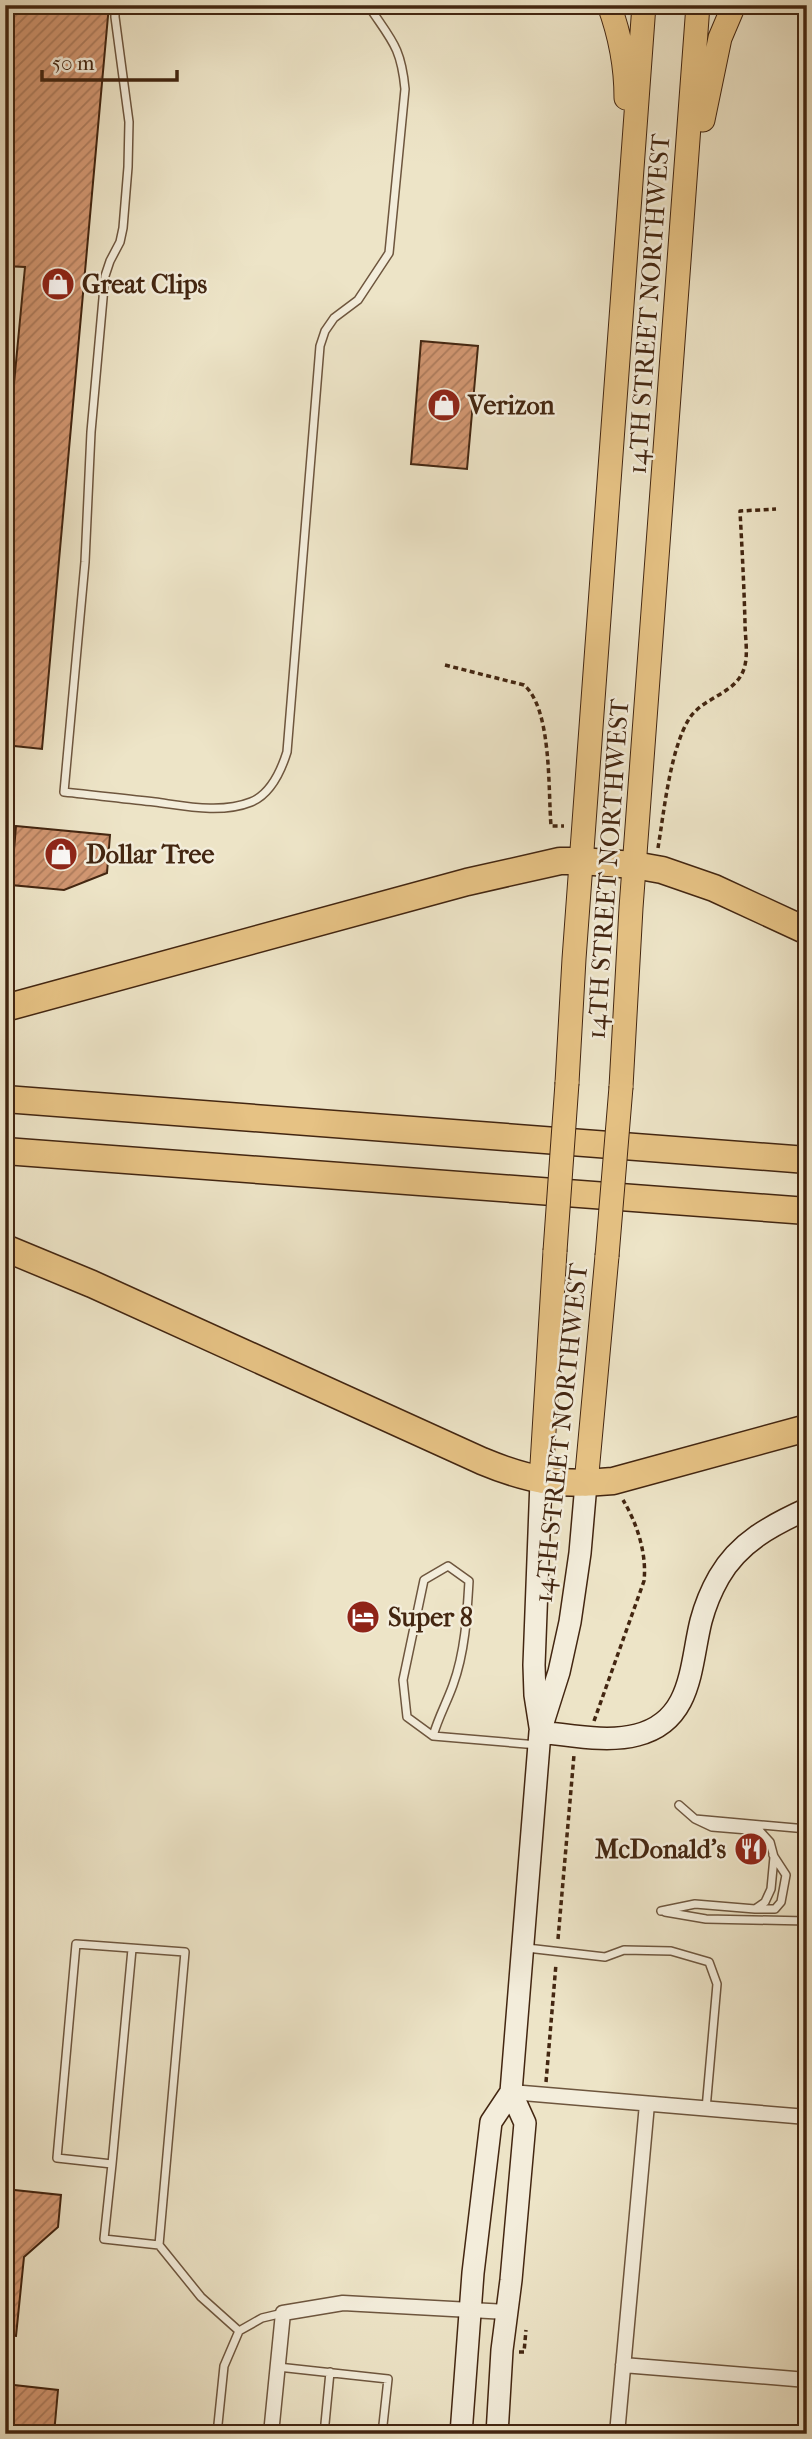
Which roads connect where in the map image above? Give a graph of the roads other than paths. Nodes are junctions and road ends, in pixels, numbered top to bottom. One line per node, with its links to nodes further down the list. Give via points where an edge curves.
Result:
1 (115, 5): 2 (lane, via 129,122 125,217 105,276 64,792 232,808 253,802 270,788 287,752 320,346 334,318 358,300 389,253 405,89 394,41)
2 (368, 5)
3 (609, 5): 7 (main road, via 626,83)
4 (644, 5): 7 (main road, 14TH STREET NORTHWEST)
5 (698, 5): 8 (main road, 14TH STREET NORTHWEST)
6 (734, 5): 8 (main road, via 720,38 707,94)
7 (628, 230): 9 (main road, 14TH STREET NORTHWEST)
8 (681, 236): 10 (main road, 14TH STREET NORTHWEST)
9 (581, 860): 10 (highway); 12 (highway, via 467,882); 19 (main road, 14TH STREET NORTHWEST, bridge)
10 (634, 864): 11 (highway, via 692,879); 20 (main road, 14TH STREET NORTHWEST, bridge, via 621,1087)
11 (807, 931)
12 (5, 1008)
13 (5, 1100): 15 (highway)
14 (5, 1151): 16 (highway)
15 (807, 1160)
16 (807, 1211)
17 (5, 1248): 19 (highway, via 482,1461)
18 (807, 1428): 20 (highway, via 613,1481)
19 (541, 1481): 20 (highway); 23 (main road, 14TH STREET NORTHWEST, via 534,1665)
20 (586, 1484): 23 (main road, 14TH STREET NORTHWEST, via 570,1622)
21 (807, 1508): 23 (main road, via 755,1536 720,1575 701,1623 692,1675 673,1714 639,1735)
22 (433, 1736): 22 (lane, via 407,1717 403,1680 424,1580 447,1566 469,1581 466,1629 454,1684); 23 (lane)
23 (540, 1739): 30 (main road, 14TH STREET NORTHWEST)
24 (679, 1805): 25 (lane)
25 (695, 1819): 26 (lane); 27 (lane, via 712,1827 760,1831)
26 (807, 1829)
27 (773, 1854): 28 (lane, via 771,1889); 28 (lane, via 786,1875 781,1902 775,1909)
28 (755, 1909): 29 (lane, via 695,1904 661,1911 706,1919)
29 (807, 1921)
30 (523, 1947): 32 (main road, 14TH STREET NORTHWEST); 34 (lane, via 605,1957 624,1950 671,1951 709,1962 717,1984)
31 (132, 1949): 36 (lane); 36 (lane, via 76,1944 57,2158); 37 (lane, via 184,1952)
32 (511, 2092): 33 (street); 38 (main road, 14TH STREET NORTHWEST, via 492,2122); 39 (main road, 14TH STREET NORTHWEST, via 525,2123)
33 (647, 2104): 34 (street); 42 (street)
34 (706, 2109): 35 (street)
35 (807, 2117)
36 (112, 2164): 37 (lane, via 104,2239)
37 (159, 2245): 41 (lane, via 201,2297)
38 (471, 2308): 39 (street); 40 (street, via 343,2303); 50 (main road, 14TH STREET NORTHWEST)
39 (507, 2312): 51 (main road, 14TH STREET NORTHWEST)
40 (284, 2313): 41 (lane, via 262,2318); 43 (street)
41 (239, 2331): 46 (lane, via 223,2365)
42 (623, 2365): 45 (street); 52 (street)
43 (278, 2367): 44 (lane); 47 (street)
44 (330, 2372): 48 (lane); 49 (lane, via 387,2379)
45 (807, 2380)
46 (217, 2434)
47 (271, 2434)
48 (324, 2434)
49 (382, 2434)
50 (461, 2434)
51 (497, 2434)
52 (617, 2434)

